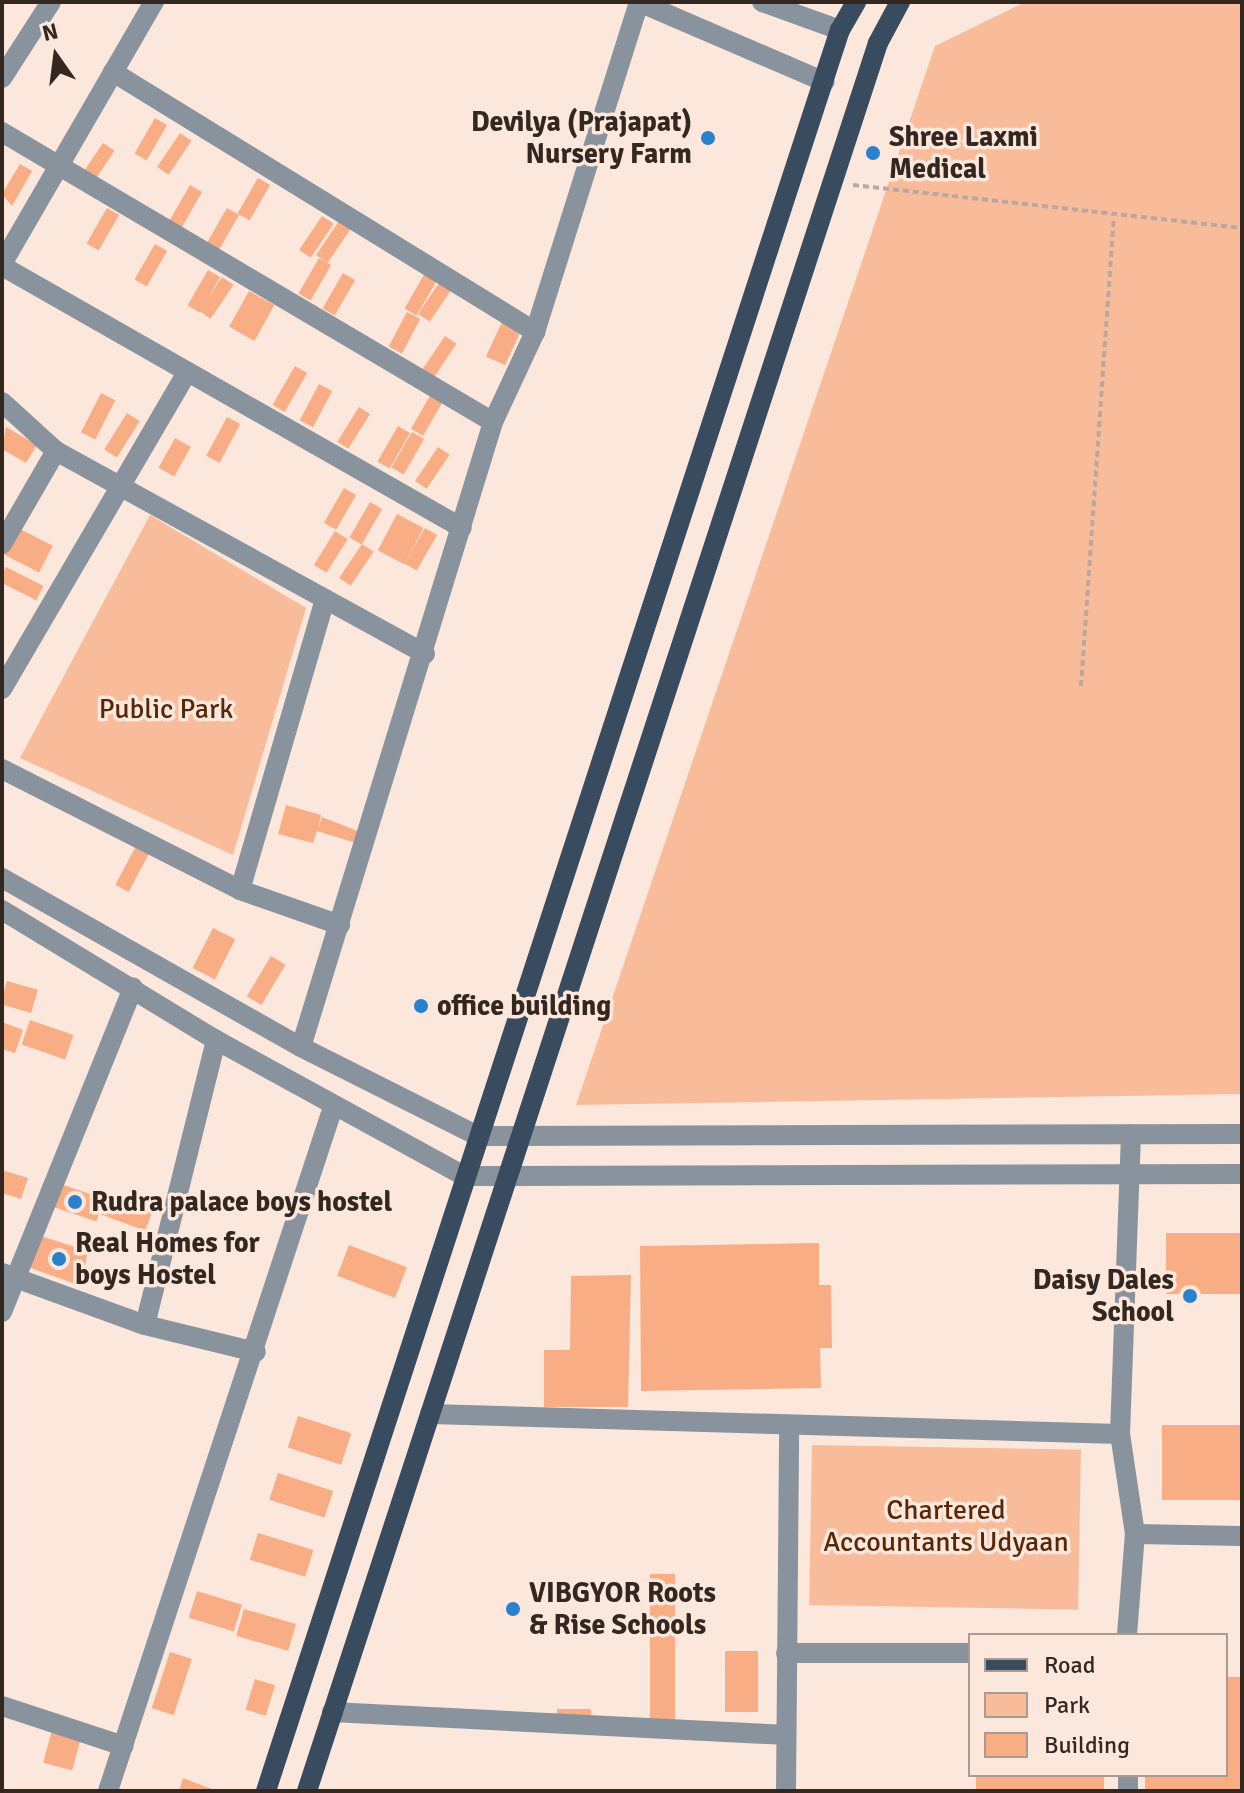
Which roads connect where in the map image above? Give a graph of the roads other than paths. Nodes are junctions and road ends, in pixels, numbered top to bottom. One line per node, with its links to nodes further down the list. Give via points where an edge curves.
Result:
1 (51, 2): 9 (street)
2 (154, 2): 8 (street)
3 (639, 2): 10 (street); 14 (street)
4 (762, 2): 7 (street)
5 (856, 2): 7 (main road)
6 (900, 2): 37 (main road, via 878,43)
7 (840, 30): 10 (main road)
8 (113, 72): 12 (street); 14 (street)
9 (2, 78)
10 (825, 82): 36 (main road)
11 (2, 132): 12 (street)
12 (54, 165): 13 (street); 17 (street)
13 (2, 265): 15 (street)
14 (535, 332): 17 (street)
15 (187, 372): 19 (street); 20 (street)
16 (2, 402): 18 (street)
17 (493, 422): 20 (street)
18 (56, 451): 19 (street); 21 (street)
19 (122, 487): 22 (street); 24 (street)
20 (462, 528): 23 (street)
21 (2, 544)
22 (325, 600): 23 (street); 27 (street)
23 (425, 654): 29 (street)
24 (2, 689)
25 (2, 769): 27 (street)
26 (2, 878): 32 (street)
27 (240, 890): 29 (street)
28 (2, 910): 30 (street)
29 (340, 925): 32 (street)
30 (133, 987): 31 (street); 42 (street)
31 (216, 1040): 33 (street); 44 (street)
32 (301, 1047): 36 (street)
33 (333, 1107): 40 (street); 45 (street)
34 (1131, 1134): 35 (street); 37 (street); 39 (street)
35 (1242, 1134)
36 (478, 1136): 37 (street); 40 (main road)
37 (520, 1136): 41 (main road)
38 (1242, 1174): 39 (street)
39 (1130, 1175): 41 (street); 48 (street)
40 (464, 1176): 41 (street); 59 (main road)
41 (510, 1176): 46 (main road)
42 (8, 1275): 43 (street); 44 (street)
43 (2, 1312)
44 (145, 1325): 45 (street)
45 (256, 1352): 57 (street)
46 (430, 1414): 47 (street); 55 (main road)
47 (789, 1429): 48 (street); 52 (street)
48 (1120, 1434): 49 (street)
49 (1135, 1534): 50 (street); 51 (street)
50 (1242, 1536)
51 (1127, 1633)
52 (786, 1653): 53 (street); 56 (street)
53 (968, 1653)
54 (2, 1706): 57 (street)
55 (332, 1712): 56 (street); 60 (main road)
56 (782, 1735): 61 (street)
57 (124, 1746): 58 (street)
58 (108, 1791)
59 (266, 1791)
60 (307, 1791)
61 (786, 1791)

